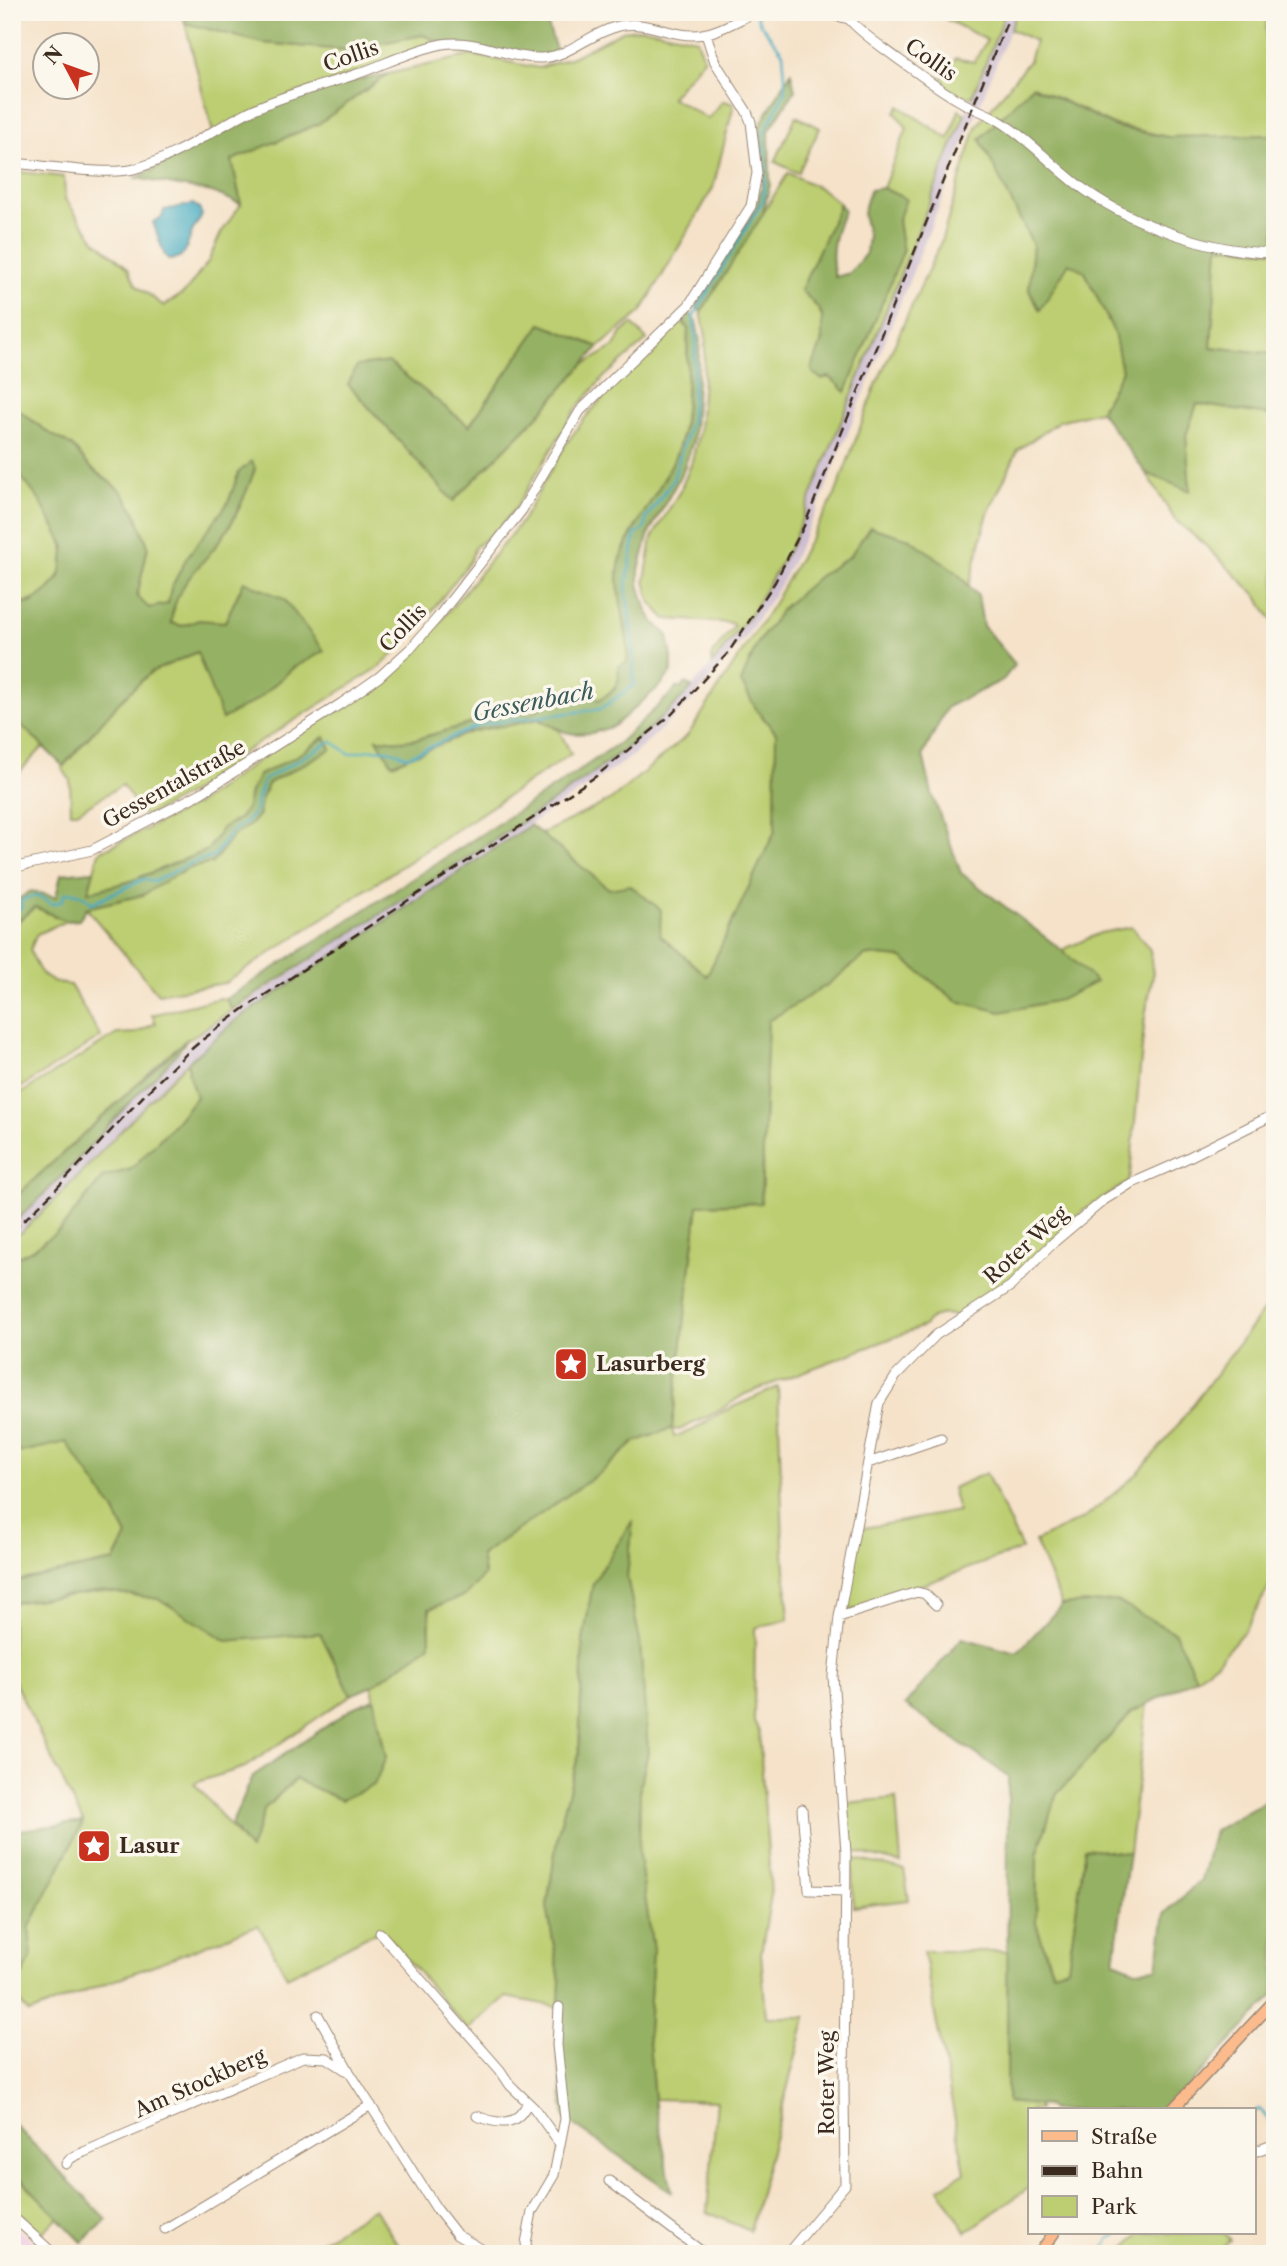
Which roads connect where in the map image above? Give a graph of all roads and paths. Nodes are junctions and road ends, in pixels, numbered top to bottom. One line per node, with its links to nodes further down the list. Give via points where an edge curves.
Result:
1 (820, 12): 4 (street, Collis)
2 (863, 12): 4 (street)
3 (753, 14): 5 (street, Collis)
4 (849, 19): 7 (street, Collis, via 942,90 999,120 1110,205 1197,242)
5 (706, 34): 6 (street, Collis, via 688,35 643,24 619,26 558,56 540,58 478,45 446,44 288,96 132,169); 8 (street, Collis, via 715,62 751,122 757,173 751,206 689,305 580,411 522,510 438,617 411,649)
6 (12, 163)
7 (1275, 253)
8 (342, 703): 9 (street, Gessentalstraße, via 201,793 92,850)
9 (12, 868)
10 (1275, 1114): 12 (street, Roter Weg, via 1104,1200 1011,1286 936,1335 895,1376 879,1403)
11 (941, 1438): 12 (street)
12 (867, 1463): 14 (street, Roter Weg)
13 (936, 1605): 14 (street, via 918,1592)
14 (839, 1616): 16 (street, Roter Weg, via 833,1675)
15 (802, 1809): 16 (street, via 809,1890)
16 (846, 1891): 38 (street, Roter Weg, via 845,2185)
17 (380, 1933): 22 (street)
18 (1275, 2000): 24 (main road)
19 (559, 2007): 26 (street, via 557,2045 565,2119)
20 (318, 2015): 21 (street)
21 (350, 2073): 23 (street); 29 (street, Am Stockberg, via 327,2058 303,2057 84,2152)
22 (528, 2102): 25 (street, via 510,2123); 26 (street)
23 (371, 2105): 32 (street); 35 (street, via 457,2235)
24 (1179, 2108)
25 (477, 2116)
26 (560, 2144): 36 (street, via 554,2175 532,2212)
27 (1275, 2144): 28 (street)
28 (1256, 2151)
29 (66, 2164)
30 (609, 2181): 37 (street)
31 (12, 2216): 34 (street)
32 (165, 2230)
33 (1053, 2234): 39 (main road)
34 (54, 2254)
35 (489, 2254)
36 (528, 2254)
37 (705, 2254)
38 (787, 2254)
39 (1040, 2254)

